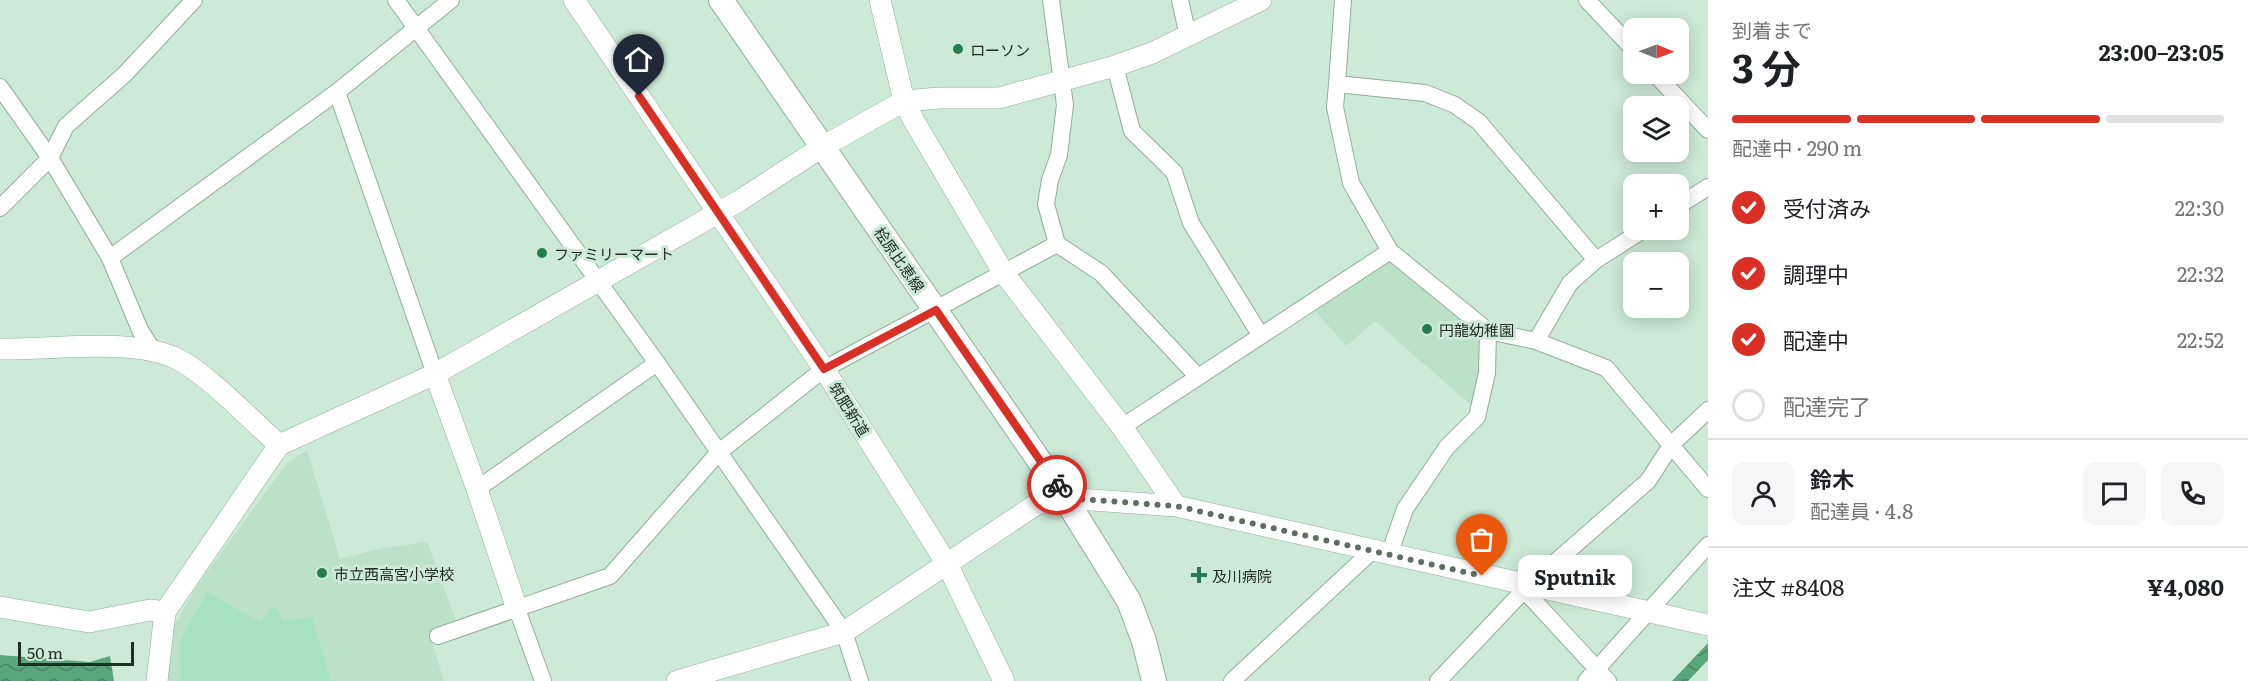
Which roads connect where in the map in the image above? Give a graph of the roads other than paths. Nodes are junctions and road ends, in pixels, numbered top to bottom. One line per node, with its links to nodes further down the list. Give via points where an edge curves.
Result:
1 (194, 0): 24 (street, via 125,74 66,126)
2 (396, 0): 12 (street)
3 (451, 0): 12 (street)
4 (574, 0): 28 (street, 筑肥新道)
5 (721, 0): 23 (main road, 桧原比恵線)
6 (880, 0): 21 (street)
7 (1051, 0): 16 (street)
8 (1180, 0): 13 (street)
9 (1261, 0): 13 (street)
10 (1343, 0): 17 (street)
11 (1587, 0): 14 (street)
12 (416, 29): 20 (street); 35 (street)
13 (1188, 36): 15 (street)
14 (1623, 38)
15 (1115, 66): 16 (street); 38 (street, via 1132,132 1174,172 1191,223)
16 (1063, 78): 21 (street, via 999,98); 30 (street, via 1065,105 1059,155 1046,204)
17 (1337, 84): 31 (street, via 1336,115 1351,183); 33 (street, via 1425,93 1455,105 1479,122)
18 (1664, 84): 22 (street)
19 (0, 87): 24 (street)
20 (337, 92): 32 (street); 44 (street)
21 (904, 101): 23 (street); 34 (street)
22 (1708, 130)
23 (822, 147): 28 (street); 36 (main road, 桧原比恵線)
24 (50, 158): 27 (street); 32 (street)
25 (1708, 187): 26 (street)
26 (1689, 199)
27 (0, 208)
28 (718, 212): 35 (street); 43 (street, 筑肥新道)
29 (1627, 240): 33 (street)
30 (1057, 244): 34 (street); 45 (street, via 1101,273)
31 (1390, 251): 37 (street); 38 (street)
32 (110, 258): 41 (street, via 140,330)
33 (1596, 260): 39 (street, via 1570,283)
34 (1003, 272): 36 (street); 47 (street)
35 (599, 281): 42 (street); 44 (street)
36 (936, 310): 43 (street); 53 (main road, 桧原比恵線)
37 (1488, 331): 39 (street); 56 (street, via 1487,373 1477,417 1447,447)
38 (1261, 336): 45 (street)
39 (1536, 341): 48 (street, via 1606,368)
40 (0, 349): 41 (street)
41 (153, 350): 49 (street, via 176,358 197,372)
42 (657, 363): 50 (street); 51 (street)
43 (824, 369): 50 (street); 57 (street, 筑肥新道)
44 (435, 374): 49 (street); 51 (street)
45 (1198, 377): 47 (street)
46 (1708, 410): 48 (street)
47 (1122, 427): 54 (street)
48 (1672, 444): 52 (street); 58 (street, via 1648,481)
49 (279, 445): 62 (street)
50 (719, 452): 60 (street, via 610,576); 64 (street)
51 (477, 489): 60 (street)
52 (1708, 489)
53 (1065, 498): 54 (street); 57 (street, via 1037,504); 72 (main road, 桧原比恵線, via 1129,601)
54 (1176, 506): 56 (street)
55 (1708, 545): 61 (street)
56 (1381, 553): 58 (street); 73 (street)
57 (947, 564): 64 (street); 71 (street, 筑肥新道)
58 (1526, 588): 61 (street); 66 (street); 74 (street)
59 (0, 607): 62 (street, via 89,622 150,610)
60 (517, 609): 65 (street); 68 (street)
61 (1646, 611): 63 (street); 66 (street)
62 (165, 612): 67 (street)
63 (1708, 625)
64 (844, 632): 69 (street); 70 (street)
65 (438, 636)
66 (1597, 677)
67 (157, 681)
68 (543, 681)
69 (677, 681)
70 (860, 681)
71 (1004, 681)
72 (1154, 681)
73 (1232, 681)
74 (1438, 681)

